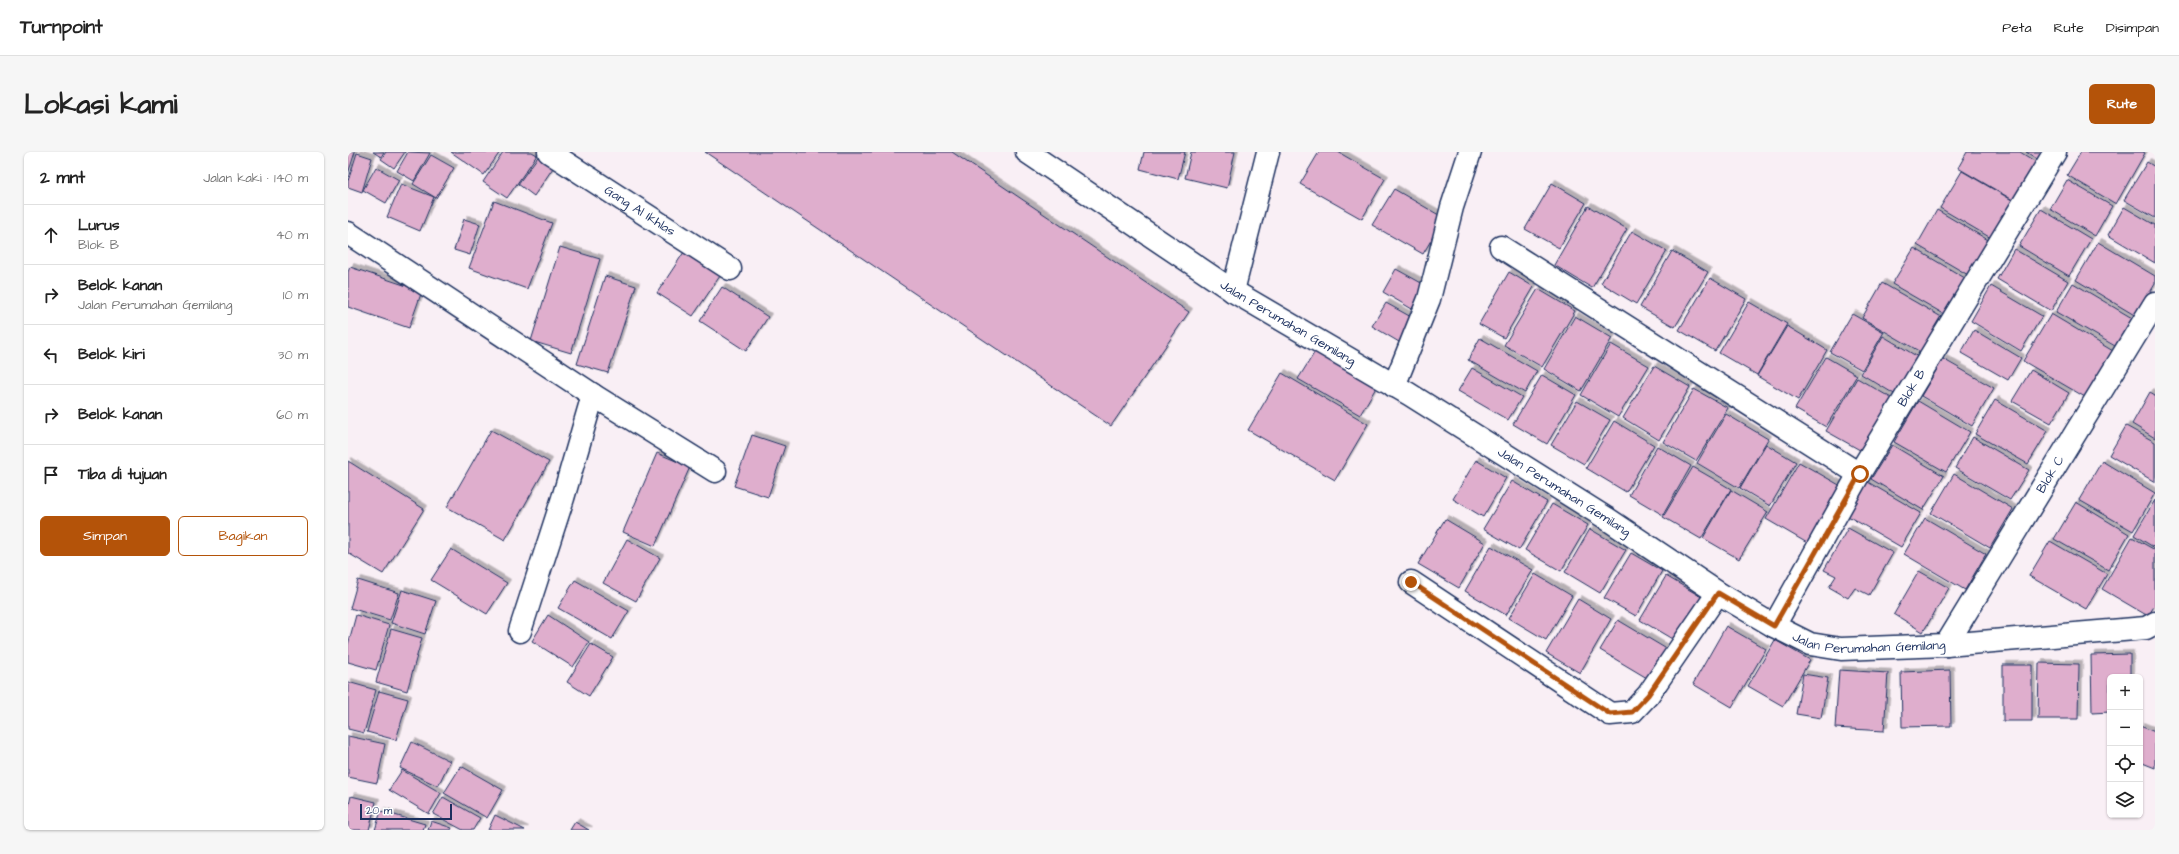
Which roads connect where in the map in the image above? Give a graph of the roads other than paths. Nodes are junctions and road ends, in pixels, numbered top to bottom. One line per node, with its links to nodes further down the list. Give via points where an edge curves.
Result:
1 (549, 152): 9 (street, Gang Al Ikhlas)
2 (1027, 152): 6 (street, Jalan Perumahan Gemilang)
3 (1268, 152): 10 (street)
4 (1470, 152): 12 (street)
5 (2055, 152): 15 (street, Blok B)
6 (1054, 160): 10 (street, Jalan Perumahan Gemilang)
7 (348, 233): 13 (street)
8 (1501, 247): 15 (street)
9 (730, 269)
10 (1233, 291): 12 (street, Jalan Perumahan Gemilang)
11 (2155, 304): 21 (street, Blok C)
12 (1401, 390): 17 (street, Jalan Perumahan Gemilang, via 1606,518)
13 (593, 395): 14 (street); 20 (street)
14 (715, 471)
15 (1860, 474): 19 (street, Blok B)
16 (1411, 582): 17 (street, via 1610,714 1632,712 1648,695)
17 (1718, 593): 19 (street, Jalan Perumahan Gemilang)
18 (2155, 623): 21 (street, Jalan Perumahan Gemilang, via 2146,628)
19 (1774, 626): 21 (street, Jalan Perumahan Gemilang, via 1810,644 1841,649)
20 (520, 630)
21 (1946, 645)

